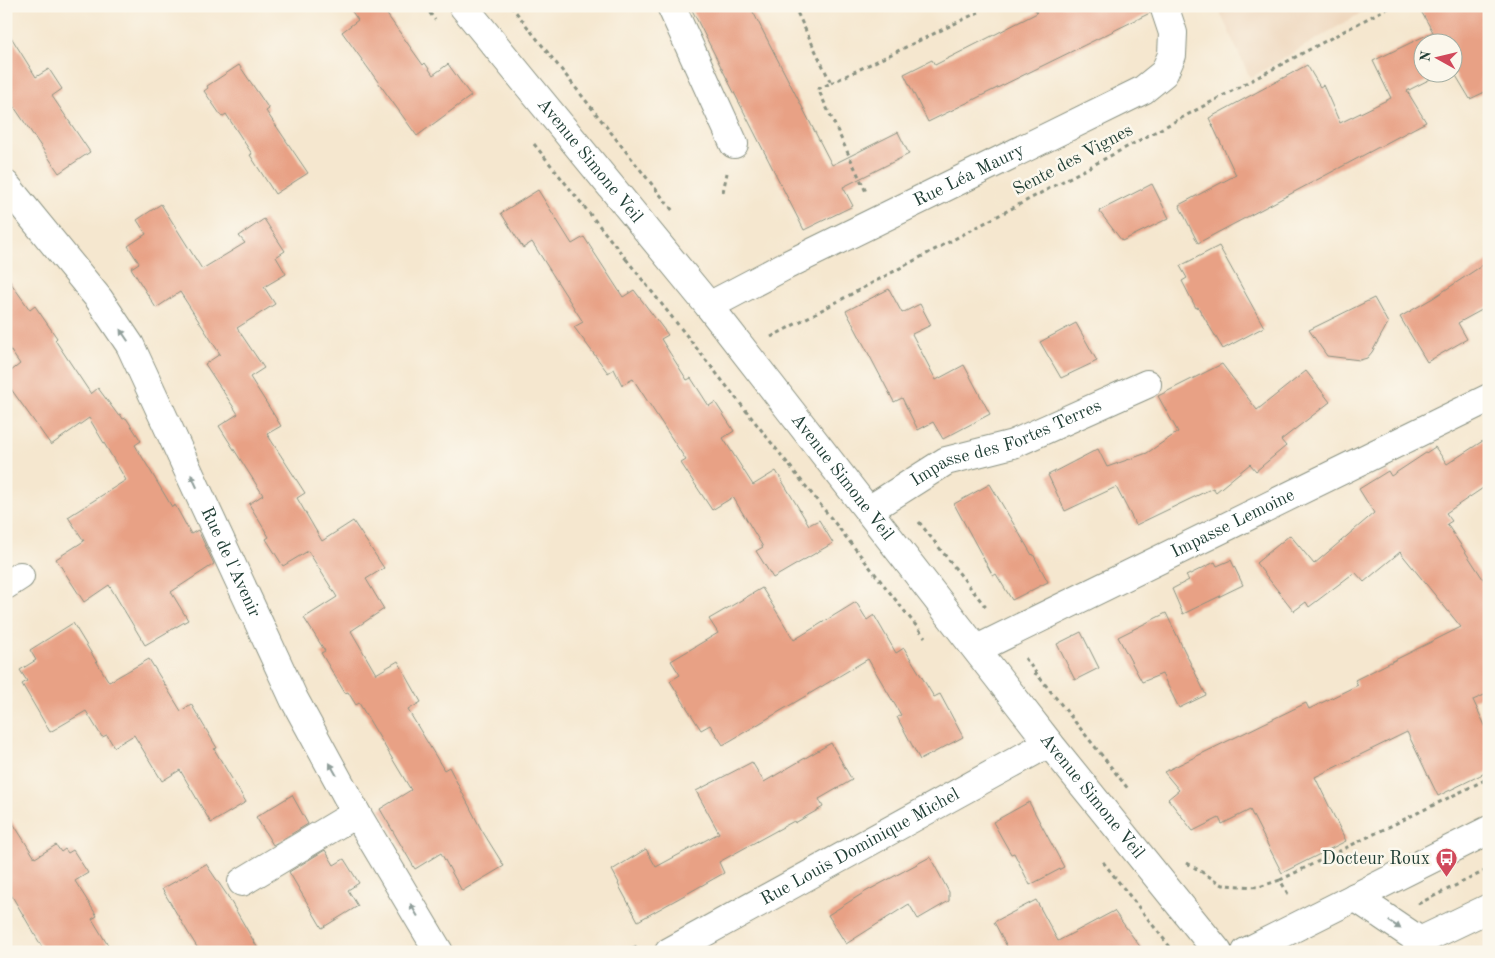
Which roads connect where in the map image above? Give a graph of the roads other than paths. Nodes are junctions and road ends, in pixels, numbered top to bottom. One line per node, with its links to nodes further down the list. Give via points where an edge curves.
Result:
1 (463, 6): 6 (street, Avenue Simone Veil)
2 (671, 6): 4 (street)
3 (1164, 6): 6 (street, Rue Léa Maury, via 1174,33 1172,55 1164,73 1143,90)
4 (734, 144)
5 (6, 185): 12 (street, Rue de l'Avenir, one-way to 5, via 294,699 130,345 99,298)
6 (709, 306): 9 (street, Avenue Simone Veil)
7 (1147, 384): 9 (street, Impasse des Fortes Terres, via 1013,444 946,461)
8 (1489, 398): 10 (street, Impasse Lemoine)
9 (869, 510): 10 (street, Avenue Simone Veil)
10 (977, 649): 11 (street, Avenue Simone Veil)
11 (1049, 743): 18 (street, Rue Louis Dominique Michel); 19 (street, Avenue Simone Veil)
12 (356, 811): 14 (street); 17 (street, Rue de l'Avenir, one-way to 12)
13 (1489, 830): 15 (street)
14 (242, 882)
15 (1355, 897): 16 (street, one-way to 16, via 1420,941); 20 (street)
16 (1489, 908)
17 (439, 952)
18 (669, 952)
19 (1218, 952)
20 (1246, 952)

